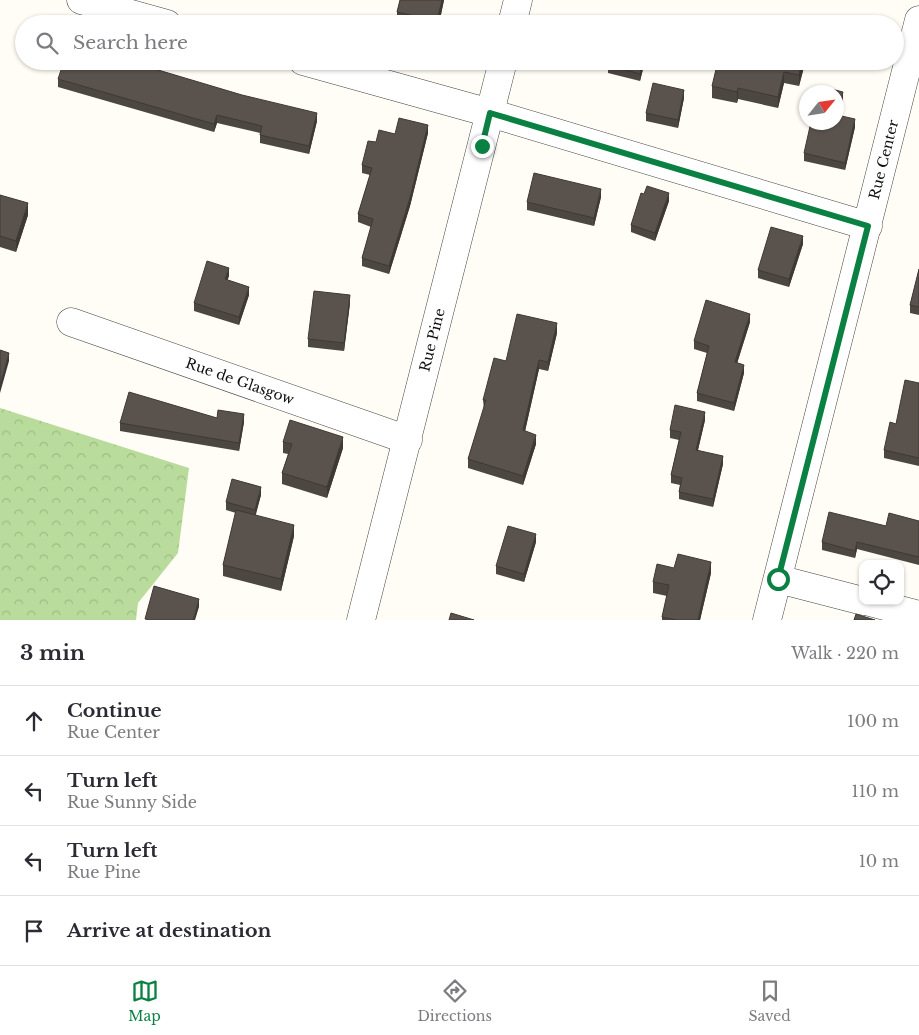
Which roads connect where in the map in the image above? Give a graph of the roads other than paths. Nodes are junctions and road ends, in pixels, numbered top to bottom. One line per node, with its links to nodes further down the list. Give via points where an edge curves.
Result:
1 (81, 0): 3 (street)
2 (518, 0): 4 (street)
3 (135, 15)
4 (514, 15)
5 (919, 20): 9 (street, Rue Center)
6 (335, 70): 8 (street)
7 (501, 70): 8 (street, Rue Pine)
8 (490, 113): 9 (street); 11 (street, Rue Pine)
9 (868, 226): 12 (street, Rue Center)
10 (71, 322): 11 (street, Rue de Glasgow)
11 (408, 440): 16 (street, Rue Pine)
12 (778, 579): 13 (street); 17 (street, Rue Center)
13 (859, 600)
14 (880, 605): 15 (street)
15 (919, 615)
16 (361, 620)
17 (767, 620)

